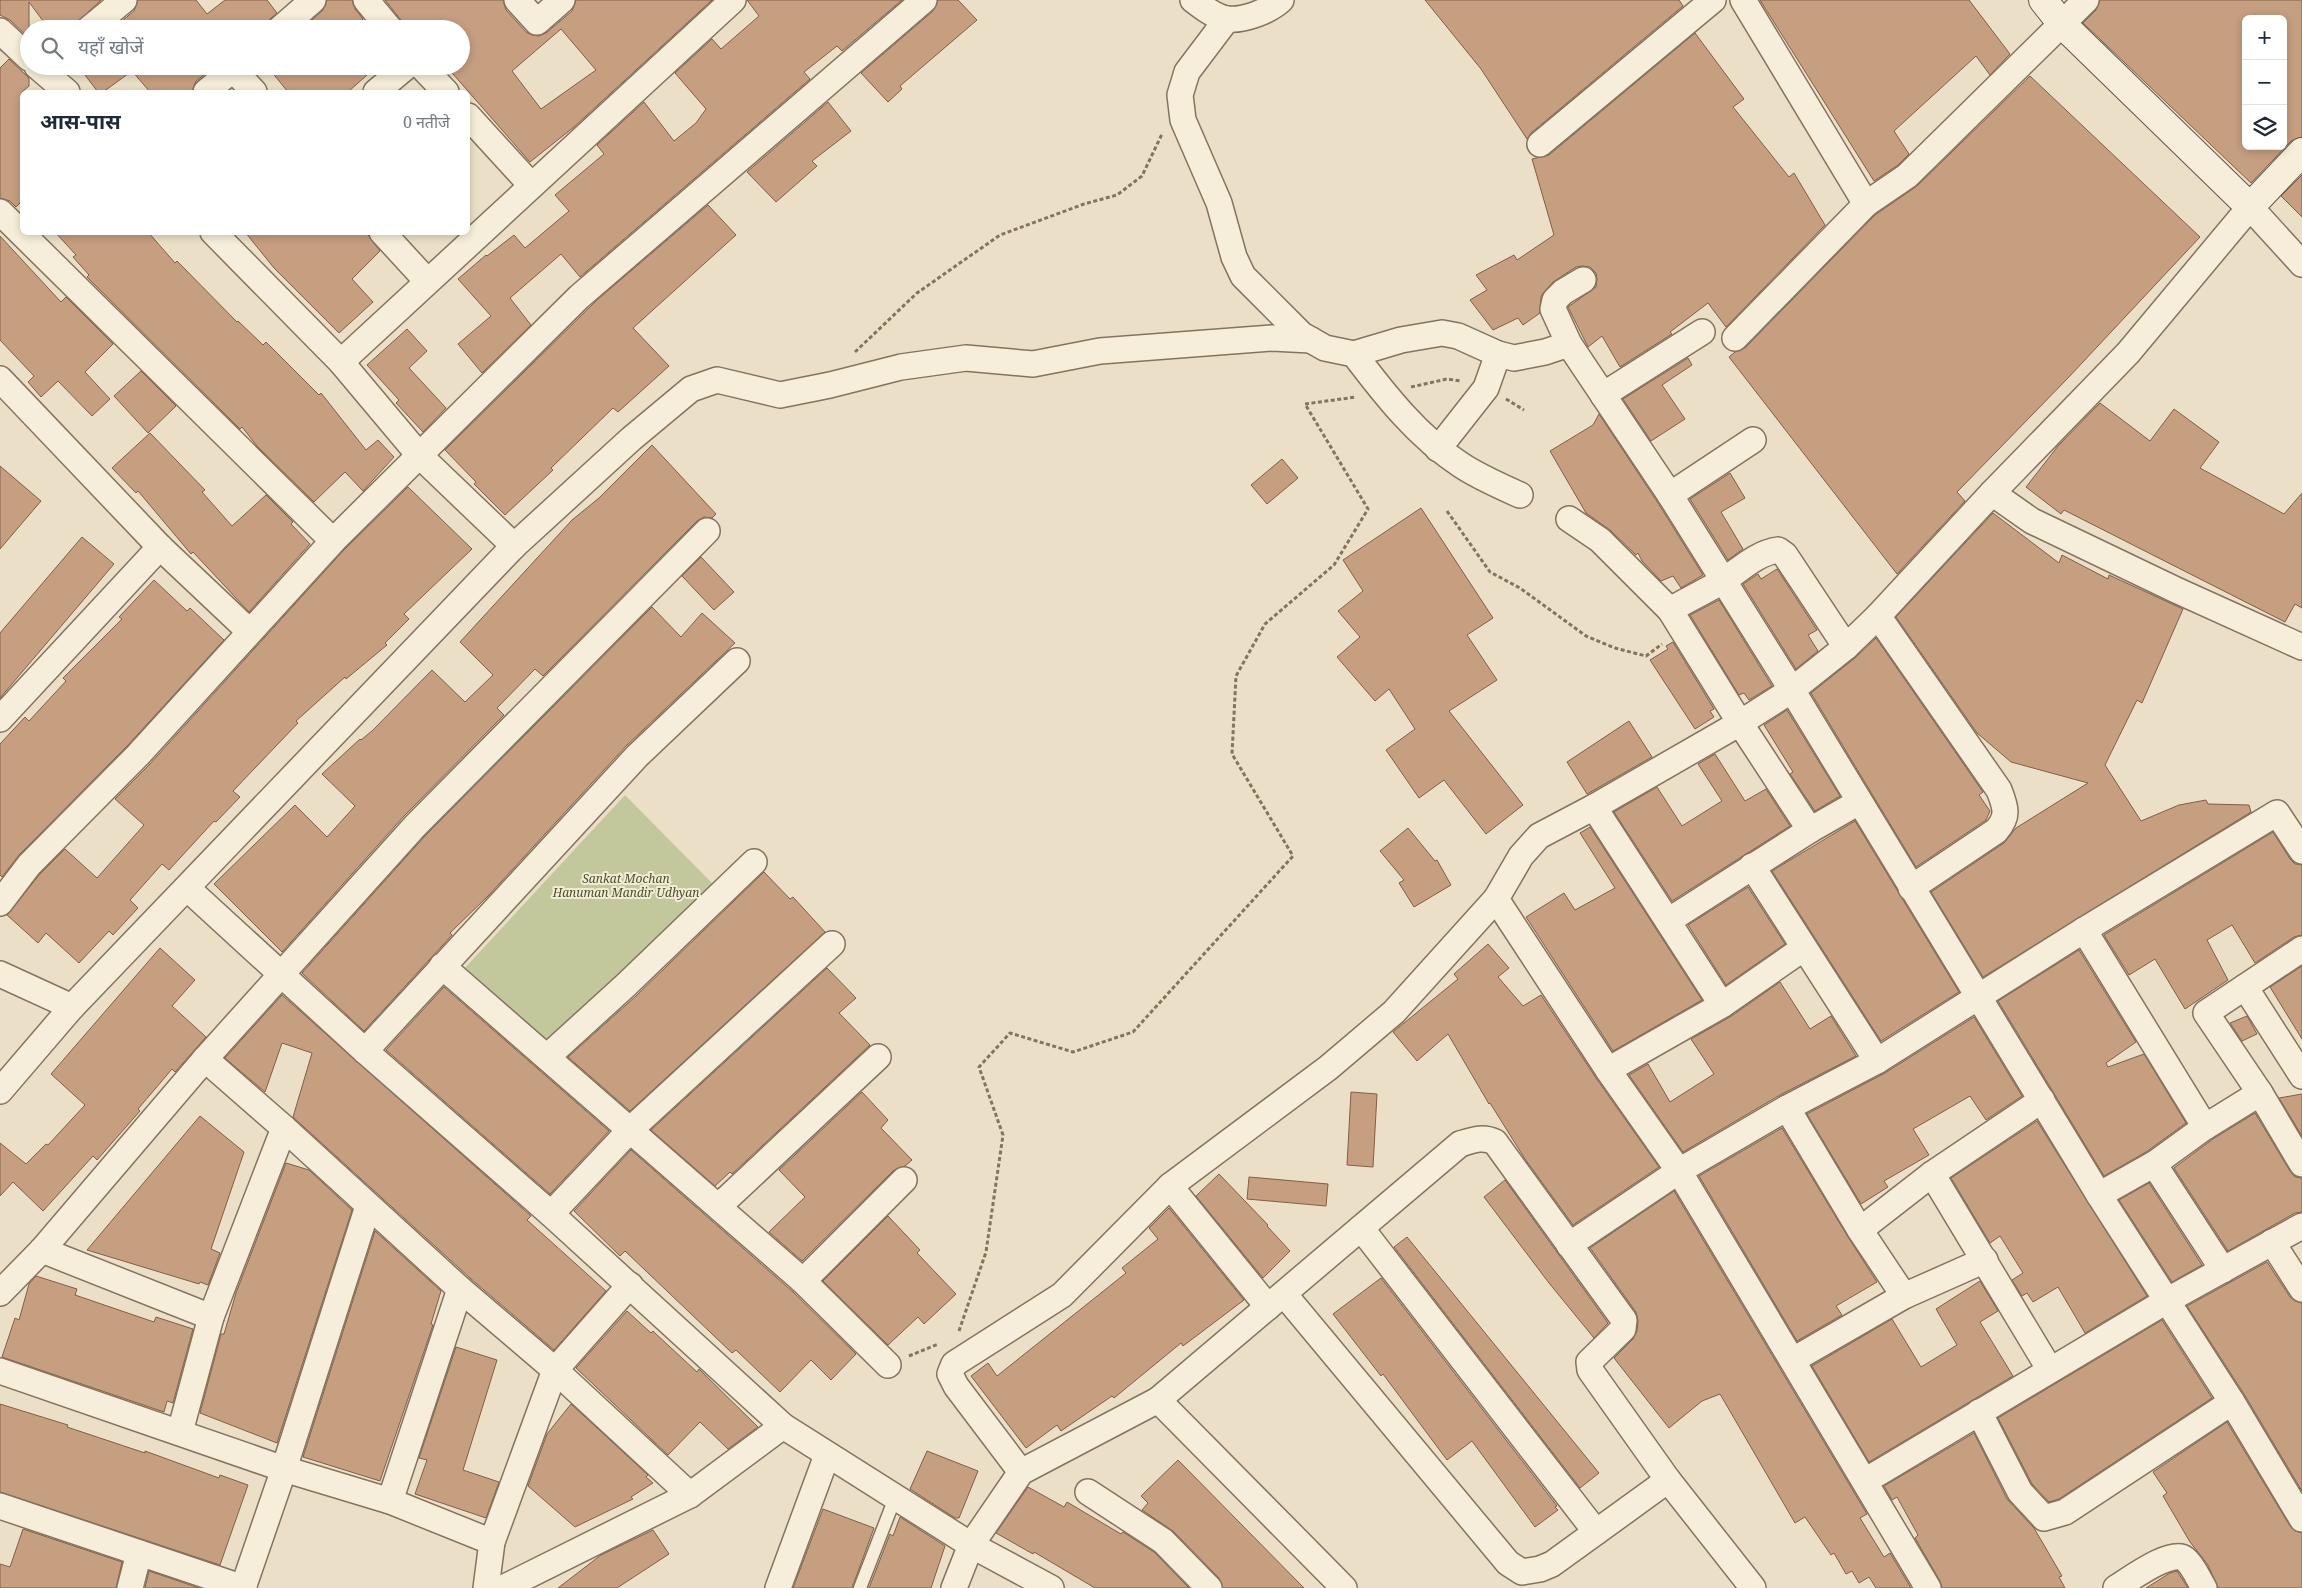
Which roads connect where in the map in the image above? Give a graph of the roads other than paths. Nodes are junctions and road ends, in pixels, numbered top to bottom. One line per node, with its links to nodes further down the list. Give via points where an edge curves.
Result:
1 (124, 0): 15 (street)
2 (313, 0): 16 (street)
3 (366, 0): 17 (street)
4 (517, 0): 5 (street, via 537,22)
5 (562, 0)
6 (733, 0): 34 (street)
7 (924, 0): 56 (street, via 579,297)
8 (1193, 0): 14 (street)
9 (1281, 0): 14 (street, via 1255,15)
10 (1713, 0): 32 (street)
11 (1744, 0): 35 (street)
12 (2043, 0): 18 (street)
13 (2086, 0): 18 (street)
14 (1227, 19): 47 (street, via 1187,72 1180,95 1182,120 1219,203 1234,257 1243,276 1302,335)
15 (100, 20)
16 (290, 20)
17 (383, 20)
18 (2062, 24): 35 (street, via 1907,176); 36 (street)
19 (0, 31): 20 (street)
20 (20, 49)
21 (48, 75): 26 (street)
22 (227, 75): 27 (street)
23 (241, 75): 28 (street)
24 (396, 75): 29 (street)
25 (430, 75): 30 (street)
26 (64, 90)
27 (208, 90)
28 (252, 90)
29 (378, 90)
30 (444, 90)
31 (470, 118): 34 (street)
32 (1540, 144)
33 (2302, 152): 36 (street)
34 (531, 186): 44 (street)
35 (1866, 204): 46 (street)
36 (2250, 207): 42 (street); 57 (street, via 2128,353)
37 (0, 212): 38 (street)
38 (20, 232)
39 (23, 235): 62 (street)
40 (217, 235): 51 (street)
41 (385, 235): 44 (street)
42 (2302, 264)
43 (1583, 280): 48 (street, via 1555,300 1553,309)
44 (427, 281): 51 (street)
45 (1702, 332): 53 (street)
46 (1735, 338)
47 (1311, 340): 49 (street, via 1326,348); 63 (street, via 1272,338 1100,351 1033,364 966,358 901,367 780,395 717,380 690,389)
48 (1569, 344): 50 (street, via 1545,352); 53 (street)
49 (1354, 354): 50 (street, via 1442,332); 55 (street, via 1383,393)
50 (1506, 356): 55 (street, via 1486,388)
51 (341, 362): 56 (street)
52 (0, 379): 64 (street)
53 (1603, 394): 59 (street)
54 (1753, 440): 59 (street)
55 (1438, 449): 58 (street, via 1462,466)
56 (419, 455): 62 (street); 63 (street)
57 (1992, 492): 67 (street); 70 (street, via 2032,521)
58 (1520, 495)
59 (1670, 495): 65 (street)
60 (1570, 519): 66 (street, via 1600,540)
61 (707, 531): 92 (street, via 415,826)
62 (333, 541): 68 (street)
63 (514, 546): 81 (street)
64 (160, 547): 68 (street); 73 (street)
65 (1722, 581): 66 (street); 69 (street, via 1759,556 1778,550 1785,555); 72 (street)
66 (1670, 610): 74 (street)
67 (1878, 616): 69 (street); 82 (street, via 1999,790 2005,805 2004,821 1996,831)
68 (249, 631): 84 (street, via 138,755 29,865)
69 (1846, 647): 72 (street)
70 (2302, 647)
71 (737, 661): 90 (street, via 637,756)
72 (1792, 690): 74 (street); 75 (street)
73 (0, 718)
74 (1740, 723): 76 (street); 77 (street)
75 (1859, 802): 77 (street); 82 (street)
76 (1594, 808): 83 (street, via 1539,836 1521,856); 85 (street)
77 (1810, 830): 80 (street)
78 (2302, 851): 86 (street, via 2277,813)
79 (754, 862): 98 (street)
80 (1752, 866): 85 (street); 88 (street)
81 (188, 888): 92 (street); 96 (street)
82 (1911, 888): 94 (street)
83 (1496, 899): 102 (street); 116 (street, via 1394,1012 1328,1068)
84 (0, 903)
85 (1668, 921): 95 (street)
86 (2084, 930): 94 (street); 108 (street)
87 (832, 944): 110 (street)
88 (1804, 948): 95 (street); 101 (street)
89 (2302, 949): 93 (street)
90 (442, 966): 97 (street); 98 (street)
91 (0, 974): 96 (street)
92 (282, 975): 97 (street); 100 (street)
93 (2245, 987): 103 (street); 105 (street, via 2206,1013)
94 (1979, 996): 101 (street); 106 (street)
95 (1722, 1005): 102 (street)
96 (72, 1007): 104 (street)
97 (365, 1051): 120 (street)
98 (547, 1057): 110 (street)
99 (878, 1057): 119 (street)
100 (205, 1059): 109 (street); 126 (street)
101 (1876, 1061): 107 (street)
102 (1608, 1070): 113 (street)
103 (2302, 1076)
104 (0, 1090)
105 (2260, 1093): 108 (street); 112 (street)
106 (2042, 1100): 114 (street); 117 (street)
107 (1787, 1108): 113 (street); 123 (street)
108 (2205, 1127): 111 (street)
109 (284, 1128): 118 (street); 137 (street)
110 (631, 1129): 119 (street); 120 (street)
111 (2154, 1164): 117 (street); 128 (street)
112 (2302, 1164)
113 (1679, 1171): 125 (street); 138 (street)
114 (1932, 1174): 123 (street); 127 (street)
115 (904, 1180): 129 (street)
116 (1170, 1186): 136 (street); 150 (street, via 1062,1295 954,1364 950,1374 956,1386)
117 (2099, 1195): 135 (street)
118 (368, 1206): 131 (street); 149 (street)
119 (719, 1206): 129 (street)
120 (551, 1214): 130 (street)
121 (2302, 1226): 124 (street)
122 (1361, 1228): 125 (street, via 1460,1144 1487,1138 1495,1142); 136 (street); 160 (street)
123 (1860, 1230): 134 (street)
124 (2272, 1242): 128 (street); 132 (street)
125 (1569, 1245): 151 (street, via 1624,1320 1623,1329 1593,1356 1589,1362 1590,1370)
126 (42, 1250): 133 (street); 137 (street)
127 (1985, 1260): 134 (street); 141 (street)
128 (2223, 1270): 135 (street)
129 (803, 1280): 139 (street)
130 (630, 1284): 140 (street); 146 (street)
131 (460, 1289): 140 (street); 157 (street)
132 (2302, 1289)
133 (0, 1293)
134 (1904, 1296): 138 (street)
135 (2168, 1300): 141 (street); 144 (street)
136 (1276, 1301): 143 (street); 160 (street, via 1508,1563 1522,1572 1540,1569)
137 (211, 1317): 147 (street)
138 (1793, 1360): 152 (street)
139 (888, 1365)
140 (555, 1370): 155 (street); 161 (street)
141 (2050, 1370): 145 (street)
142 (0, 1371): 147 (street)
143 (1158, 1400): 150 (street); 173 (street)
144 (2232, 1402): 145 (street, via 2065,1512 2044,1518 2020,1492); 153 (street)
145 (1979, 1412): 152 (street)
146 (783, 1426): 148 (street); 155 (street)
147 (180, 1432): 149 (street)
148 (827, 1455): 156 (street); 168 (street)
149 (284, 1469): 157 (street); 165 (street)
150 (1021, 1472): 162 (street)
151 (1668, 1480): 160 (street); 174 (street)
152 (1865, 1481): 175 (street)
153 (2292, 1485): 159 (street)
154 (1088, 1492): 172 (street, via 1163,1541)
155 (690, 1495): 167 (street)
156 (895, 1498): 162 (street); 169 (lane)
157 (390, 1501): 161 (street)
158 (0, 1506): 163 (street)
159 (2302, 1520)
160 (1596, 1532)
161 (492, 1542): 166 (street)
162 (972, 1545): 170 (street); 171 (street)
163 (139, 1553): 164 (street); 165 (street)
164 (130, 1588)
165 (244, 1588)
166 (486, 1588)
167 (503, 1588)
168 (778, 1588)
169 (860, 1588)
170 (954, 1588)
171 (1050, 1588)
172 (1209, 1588)
173 (1344, 1588)
174 (1754, 1588)
175 (1928, 1588)
176 (2116, 1588): 177 (street, via 2175,1555 2185,1558)
177 (2204, 1588)

